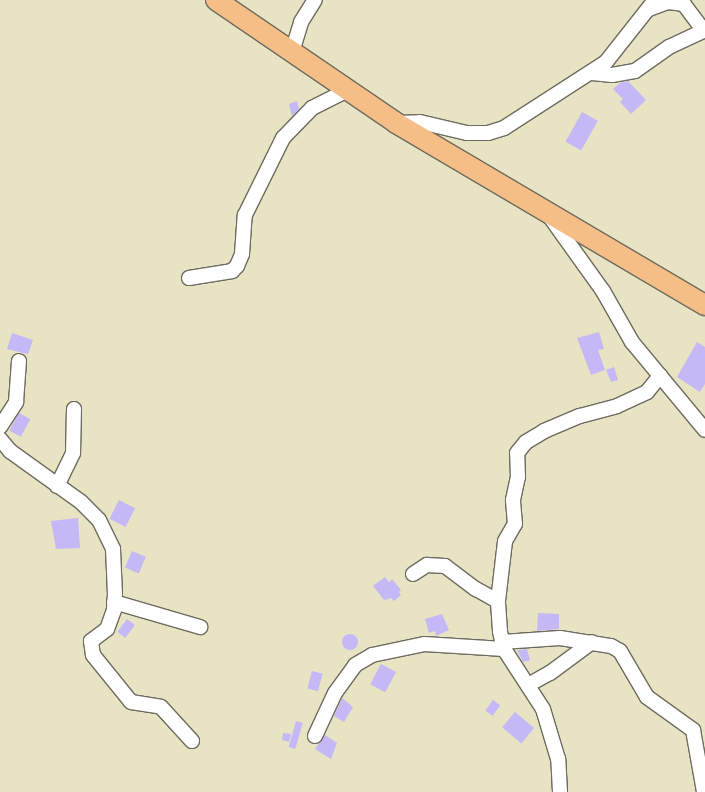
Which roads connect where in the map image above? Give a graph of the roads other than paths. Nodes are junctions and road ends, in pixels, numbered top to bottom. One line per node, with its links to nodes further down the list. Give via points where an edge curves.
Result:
1 (216, 0): 6 (highway)
2 (300, 0): 5 (street)
3 (315, 0): 5 (street)
4 (652, 4): 7 (street, via 606,62); 7 (street, via 684,4 704,31 670,47 635,71 612,75)
5 (301, 22): 6 (street)
6 (292, 52): 8 (highway)
7 (592, 73): 9 (street, via 504,128 488,133 445,130 420,122)
8 (348, 90): 9 (highway); 11 (street, via 312,108 283,138 245,215 242,254 237,266 232,271)
9 (396, 123): 10 (highway)
10 (547, 213): 12 (highway); 14 (street, via 603,291 632,342)
11 (189, 278)
12 (705, 305)
13 (19, 361): 16 (street, via 16,402)
14 (660, 376): 17 (street); 22 (street, via 647,392 617,406 559,424 536,435 520,448 516,458 515,524 505,541)
15 (74, 409): 20 (street, via 73,453)
16 (0, 428)
17 (705, 430)
18 (0, 439): 19 (street)
19 (5, 454): 20 (street)
20 (57, 486): 23 (street, via 89,510 108,535 113,549)
21 (413, 574): 22 (street, via 427,565 445,566 476,590)
22 (498, 601): 26 (street)
23 (114, 602): 24 (street); 29 (street, via 106,629 91,641 93,655 131,702 161,708)
24 (200, 628)
25 (592, 642): 26 (street, via 560,638); 27 (street); 31 (street, via 620,651 648,697 693,730)
26 (503, 646): 27 (street); 28 (street, via 424,644 372,655 355,665 335,694)
27 (528, 685): 30 (street, via 547,719 558,759)
28 (315, 736)
29 (192, 741)
30 (560, 792)
31 (704, 792)

